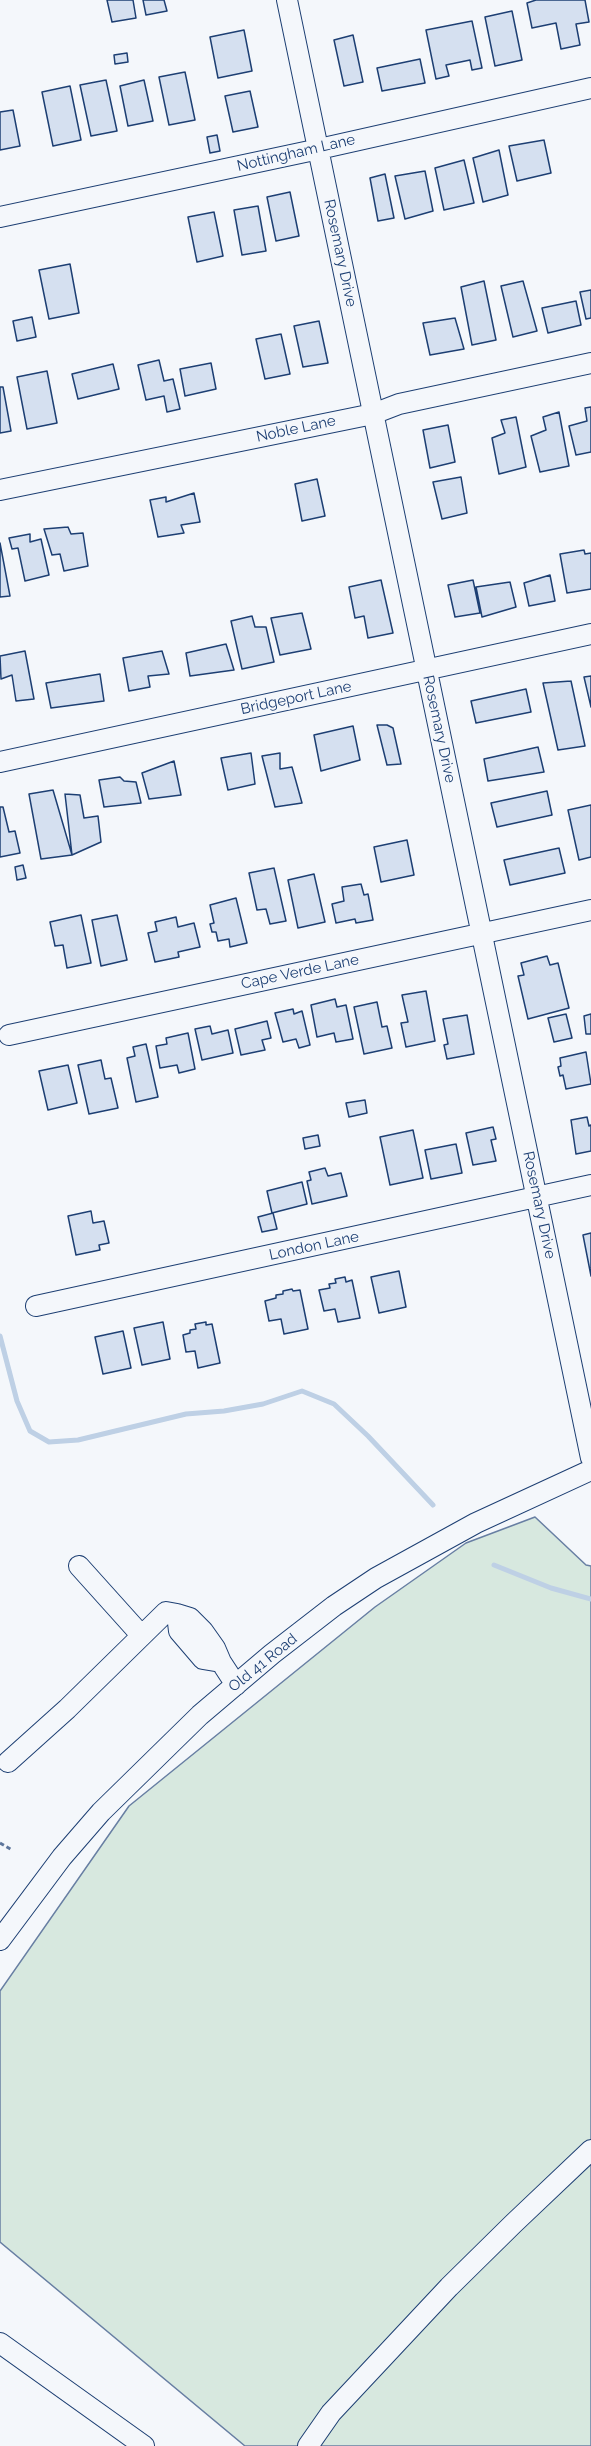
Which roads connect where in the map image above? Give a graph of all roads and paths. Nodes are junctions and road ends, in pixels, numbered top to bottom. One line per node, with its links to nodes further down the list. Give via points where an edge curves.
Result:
1 (287, 0): 3 (street, Rosemary Drive)
2 (591, 88): 3 (street, Nottingham Lane)
3 (319, 149): 4 (street, Nottingham Lane); 6 (street, Rosemary Drive)
4 (0, 217)
5 (591, 363): 6 (street, Noble Lane, via 399,404)
6 (373, 414): 7 (street, Noble Lane); 9 (street, Rosemary Drive)
7 (0, 490)
8 (591, 634): 9 (street, Bridgeport Lane)
9 (426, 670): 10 (street, Bridgeport Lane); 12 (street, Rosemary Drive)
10 (0, 762)
11 (591, 910): 12 (street, Cape Verde Lane)
12 (481, 934): 13 (street, Cape Verde Lane); 15 (street, Rosemary Drive)
13 (9, 1035)
14 (591, 1185): 15 (street, London Lane)
15 (537, 1197): 16 (street, London Lane); 17 (street, Rosemary Drive)
16 (36, 1306)
17 (591, 1458)
18 (591, 1470): 21 (street, Old 41 Road, via 476,1523 376,1578)
19 (79, 1566): 20 (street)
20 (141, 1635): 21 (street, via 166,1612 190,1618 216,1648); 22 (street, via 67,1709)
21 (236, 1685): 25 (street, Old 41 Road, via 148,1763 101,1812)
22 (3, 1765)
23 (0, 1843): 24 (path)
24 (12, 1850)
25 (0, 1940)
26 (591, 2150): 29 (street, via 434,2304 331,2414)
27 (0, 2343): 28 (street)
28 (144, 2446)
29 (308, 2446)

